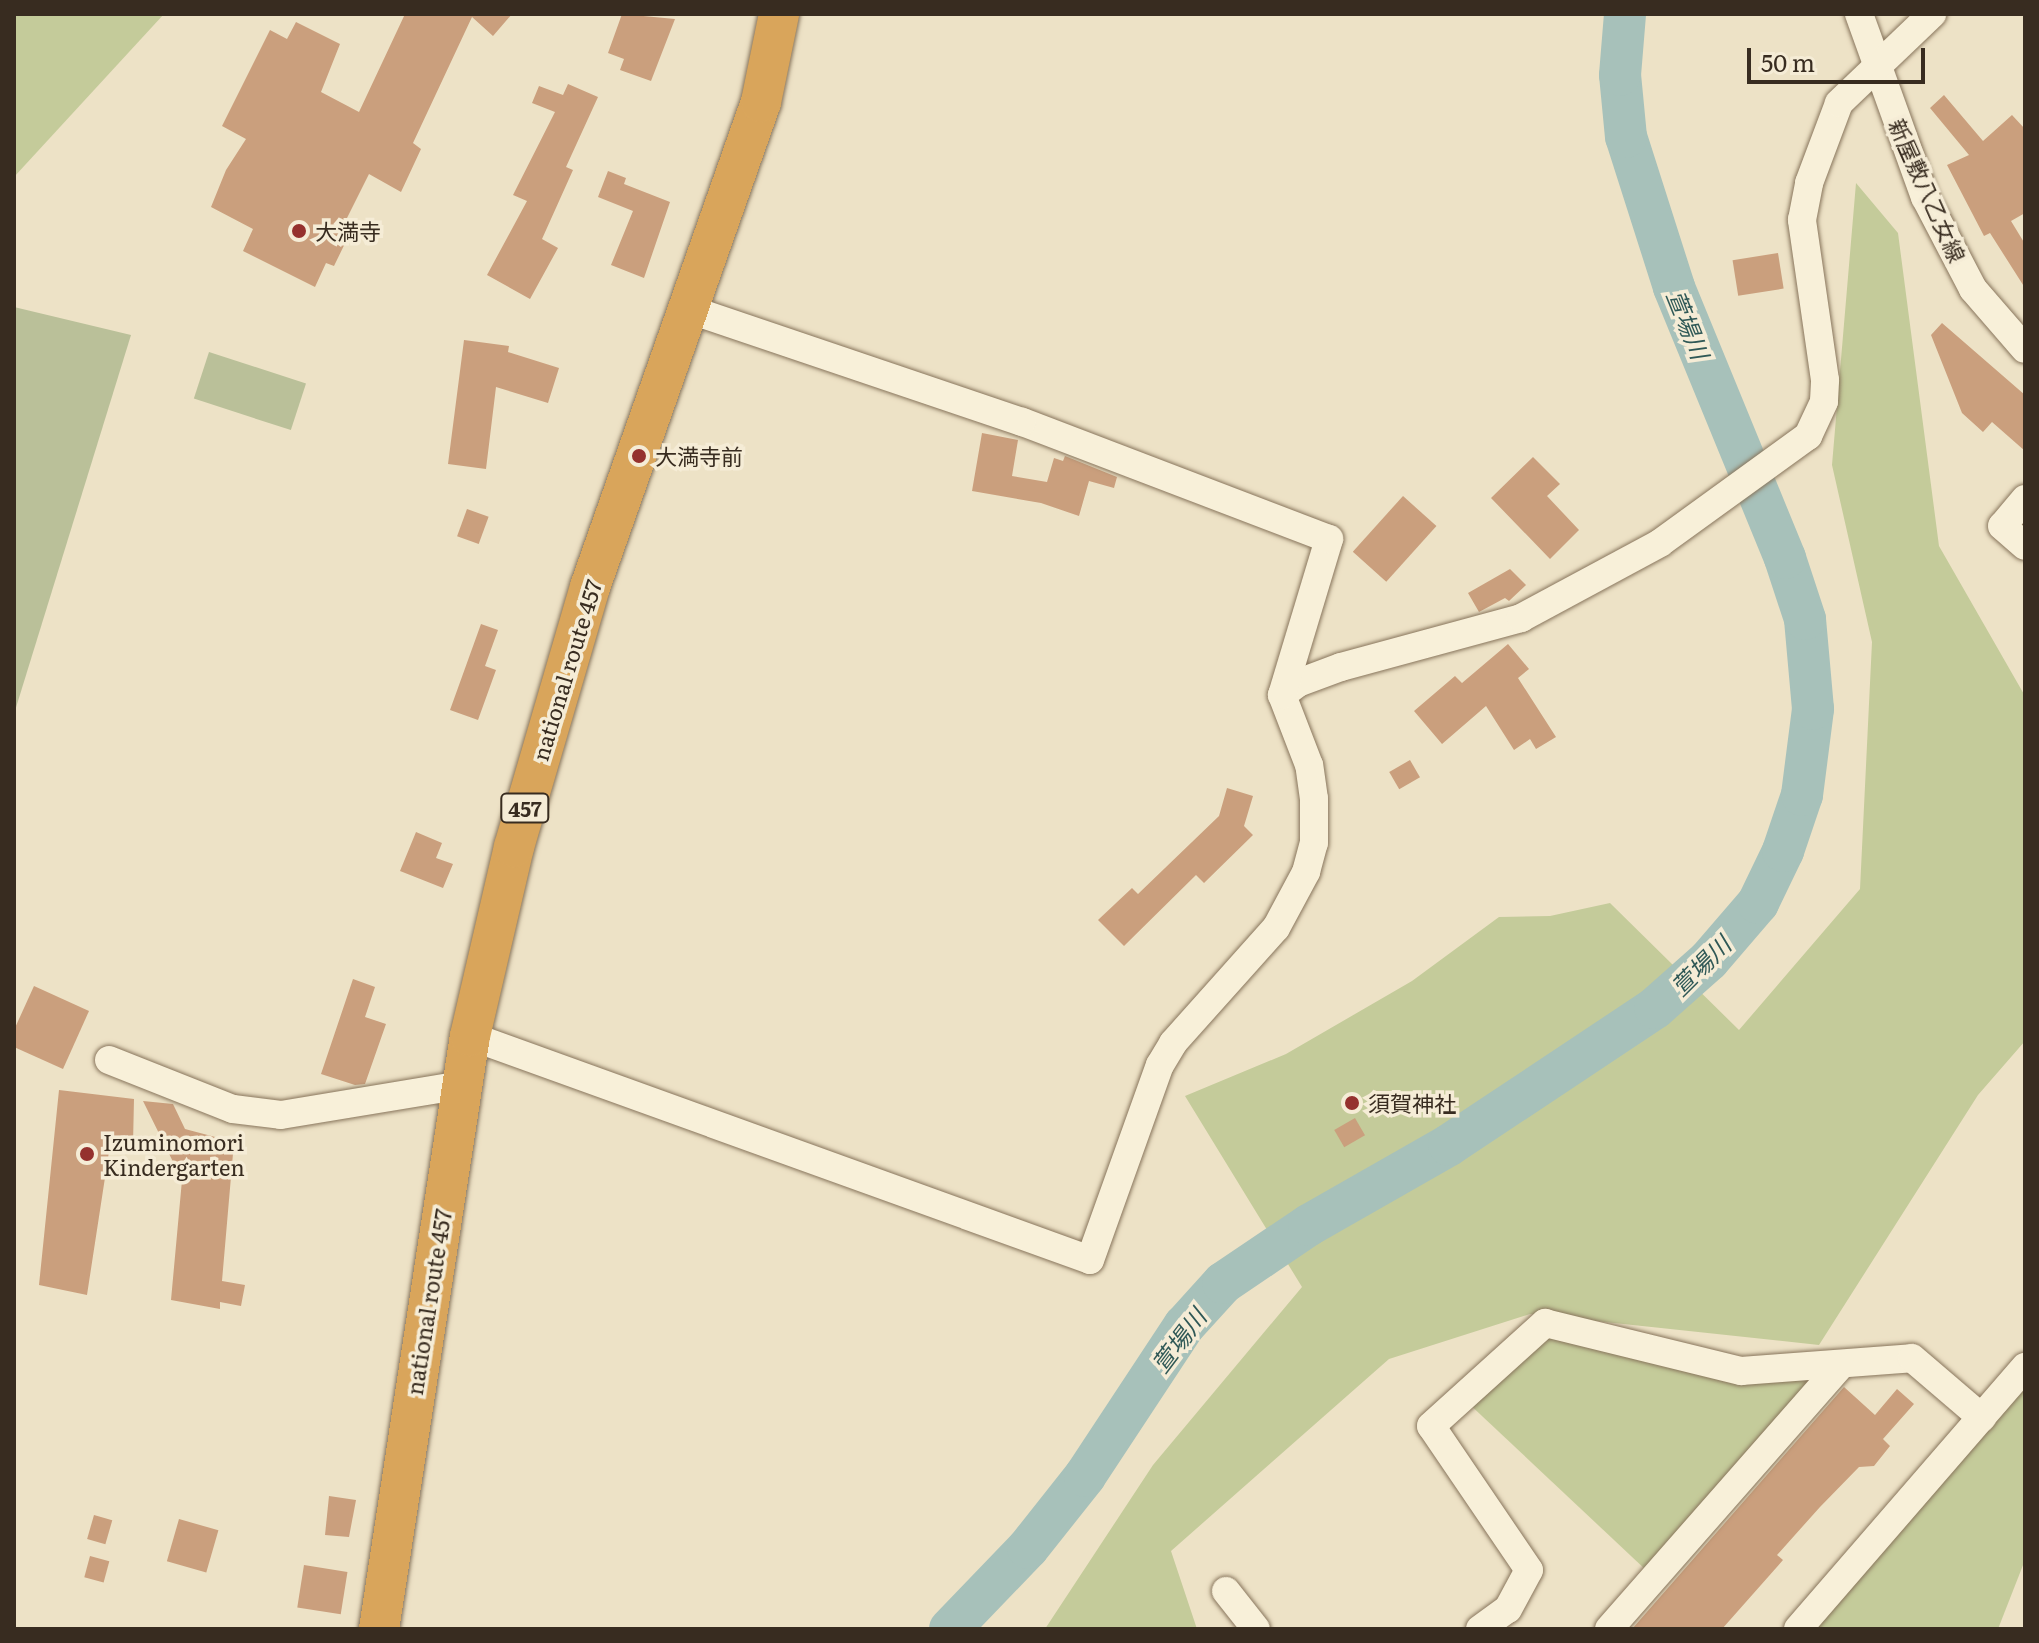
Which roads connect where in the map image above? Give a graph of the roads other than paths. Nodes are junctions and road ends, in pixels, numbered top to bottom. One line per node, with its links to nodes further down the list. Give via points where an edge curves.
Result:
1 (779, 14): 5 (highway, national route 457 / 457, via 761,102)
2 (1859, 14): 4 (street, 新屋敷八乙女線)
3 (1932, 14): 4 (street)
4 (1877, 65): 6 (street, 新屋敷八乙女線, via 1925,197 1963,270 1996,322); 9 (street, via 1839,103 1828,124 1802,220 1825,380 1824,401 1808,436 1682,527 1521,618 1341,667)
5 (691, 310): 9 (street, via 1022,422 1329,539); 10 (highway, national route 457 / 457, via 590,587 514,847)
6 (2025, 349)
7 (2025, 499): 8 (street, via 2002,526)
8 (2025, 546)
9 (1282, 695): 10 (street, via 1309,765 1314,799 1314,843 1306,872 1276,928 1173,1043 1160,1065 1090,1260)
10 (470, 1036): 12 (highway, national route 457 / 457)
11 (109, 1060): 12 (street, via 233,1109 281,1115)
12 (462, 1085): 17 (highway, national route 457 / 457)
13 (1841, 1365): 15 (street, via 1912,1358); 19 (street, via 1741,1371 1545,1323 1431,1426 1529,1570 1508,1609); 20 (street)
14 (2025, 1367): 15 (street)
15 (1982, 1418): 21 (street)
16 (1226, 1591): 18 (street)
17 (379, 1629)
18 (1256, 1629)
19 (1480, 1629)
20 (1609, 1629)
21 (1798, 1629)

